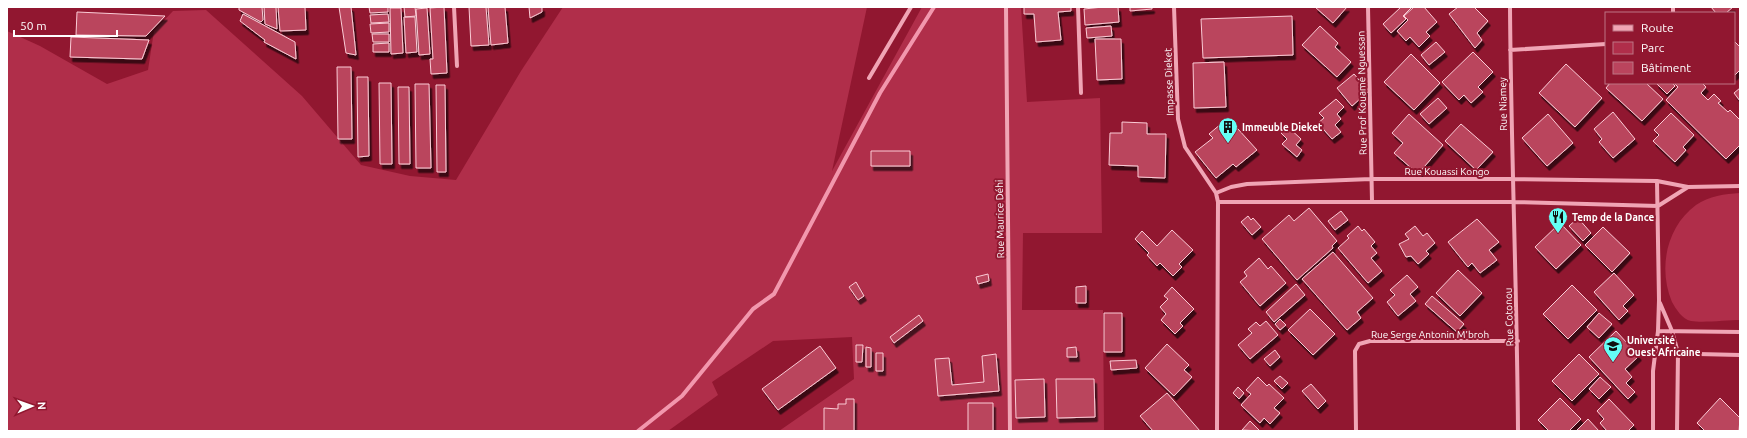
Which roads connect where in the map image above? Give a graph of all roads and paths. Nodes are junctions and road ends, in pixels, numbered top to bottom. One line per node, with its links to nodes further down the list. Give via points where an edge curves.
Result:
1 (454, 7): 10 (street)
2 (911, 7): 11 (street)
3 (1006, 7): 31 (street, Rue Maurice Déhi)
4 (1078, 7): 12 (street)
5 (1174, 7): 18 (street, Impasse Dieket, via 1178,119 1185,147)
6 (1368, 7): 14 (street, Rue Prof Kouamé Nguessan)
7 (1510, 7): 9 (street, Rue Niamey)
8 (1605, 44): 9 (street)
9 (1510, 50): 13 (street, Rue Niamey)
10 (457, 66)
11 (869, 78)
12 (1081, 93)
13 (1512, 179): 14 (street, Rue Kouassi Kongo); 15 (street, Rue Kouassi Kongo); 21 (street, Rue Niamey)
14 (1371, 180): 18 (street, Rue Kouassi Kongo, via 1247,184); 19 (street, Rue Prof Kouamé Nguessan)
15 (1657, 181): 17 (street, Rue Kouassi Kongo); 22 (street)
16 (1740, 186): 17 (street, Rue Kouassi Kongo)
17 (1688, 187): 22 (street)
18 (1216, 193): 20 (street)
19 (1372, 201): 20 (street); 21 (street)
20 (1218, 202): 32 (street)
21 (1513, 202): 22 (street); 27 (street, Rue Cotonou)
22 (1658, 206): 23 (street)
23 (1659, 300): 24 (street); 25 (street)
24 (1672, 331): 25 (street); 26 (street); 28 (street)
25 (1658, 332): 29 (street)
26 (1740, 332)
27 (1518, 341): 33 (street, Rue Serge Antonin M'broh, via 1370,341 1359,344 1355,351); 34 (street, Rue Cotonou)
28 (1678, 353): 29 (street); 30 (street); 36 (street)
29 (1656, 354): 35 (street, via 1653,371)
30 (1740, 355)
31 (1010, 431)
32 (1217, 431)
33 (1356, 431)
34 (1518, 431)
35 (1653, 431)
36 (1677, 431)

